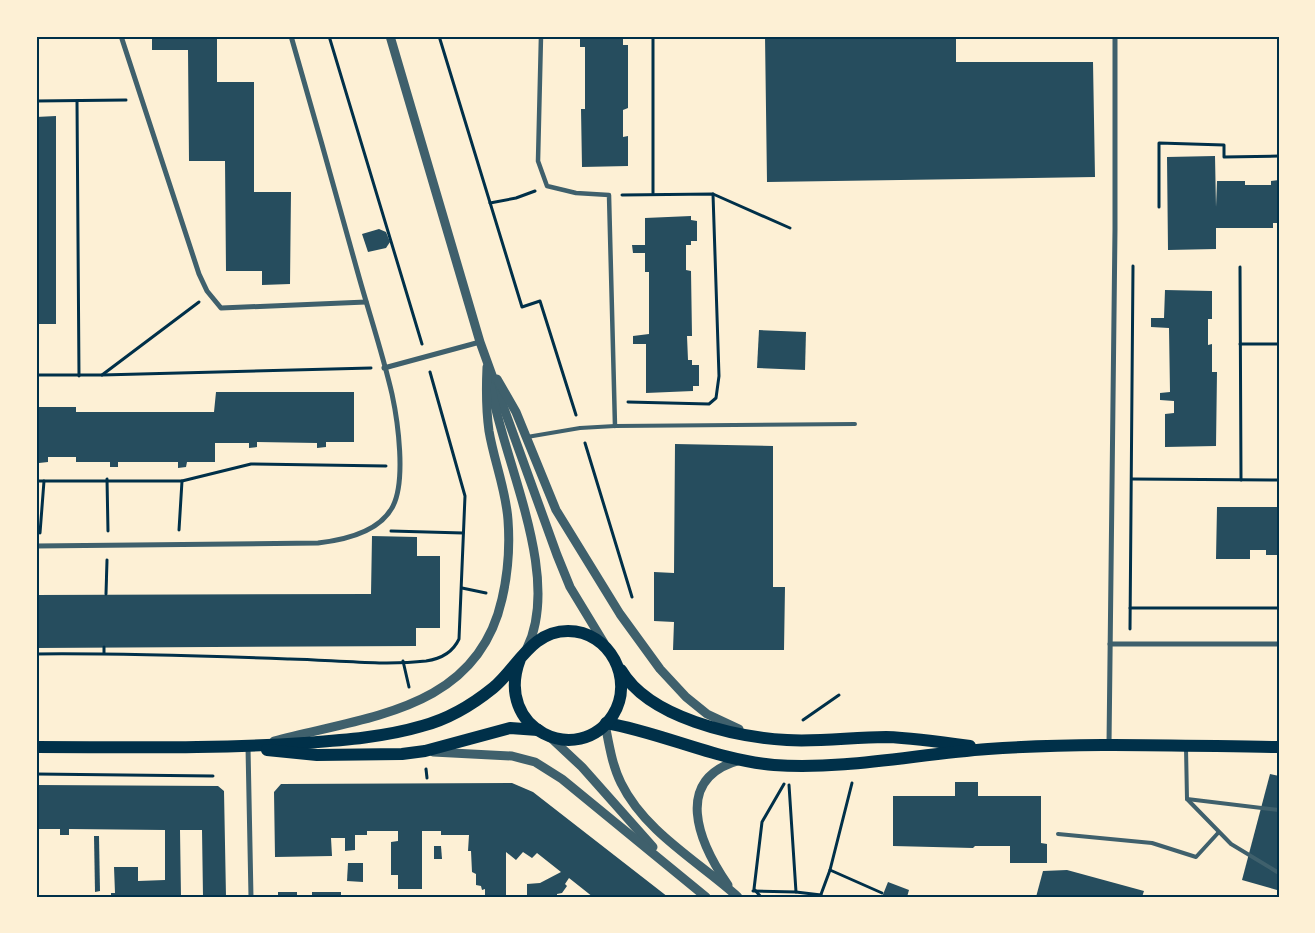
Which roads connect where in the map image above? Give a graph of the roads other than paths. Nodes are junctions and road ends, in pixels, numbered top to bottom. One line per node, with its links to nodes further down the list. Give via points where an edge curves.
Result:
1 (121, 36): 6 (street, via 199,274 221,308)
2 (291, 36): 6 (street)
3 (390, 36): 7 (street)
4 (541, 36): 11 (street, via 538,161 547,186 576,193 609,195)
5 (1115, 36): 14 (street, via 1116,229)
6 (366, 302): 9 (street)
7 (480, 342): 8 (street); 9 (street)
8 (487, 362): 12 (street); 16 (street, via 570,587); 17 (street, via 498,423 538,575 538,619); 25 (street, via 488,420 506,502 509,555 499,610 484,648 460,675 427,696 340,726)
9 (384, 368): 13 (street, via 392,394 400,484 393,506 378,524 334,542 318,544)
10 (855, 424): 11 (lane)
11 (615, 426): 12 (lane)
12 (527, 436): 21 (street, via 565,526 620,614 660,669 707,714)
13 (38, 546)
14 (1110, 644): 15 (street); 22 (street)
15 (1279, 644)
16 (606, 648): 17 (main road, via 590,636 570,631 545,636); 18 (main road)
17 (523, 655): 20 (main road, via 514,677 515,697 523,716); 25 (main road, via 483,696 453,715 429,724 400,732 339,740)
18 (617, 664): 19 (main road, via 621,691 616,708); 21 (main road, via 636,690 657,704 697,721)
19 (605, 724): 20 (main road, via 590,734 573,739); 29 (main road, via 638,730); 36 (street, via 616,771 638,809 660,832)
20 (542, 733): 28 (main road, via 510,728); 34 (street, via 582,767)
21 (760, 738): 27 (main road, via 910,738)
22 (1108, 746): 23 (main road); 27 (main road)
23 (1186, 746): 24 (main road); 30 (lane)
24 (1279, 746)
25 (248, 747): 26 (main road); 28 (main road, via 317,756 383,756); 37 (street)
26 (36, 748)
27 (989, 749): 29 (main road, via 825,765 776,765)
28 (425, 751): 34 (street, via 512,756 535,762 562,779)
29 (741, 760): 36 (street, via 724,765 711,774 701,789 697,809 697,821 706,847)
30 (1187, 799): 31 (lane); 32 (lane)
31 (1279, 810)
32 (1218, 833): 33 (lane, via 1196,857 1152,843); 35 (lane)
33 (1058, 834)
34 (670, 866): 38 (street)
35 (1279, 873)
36 (736, 895)
37 (252, 897)
38 (706, 897)

